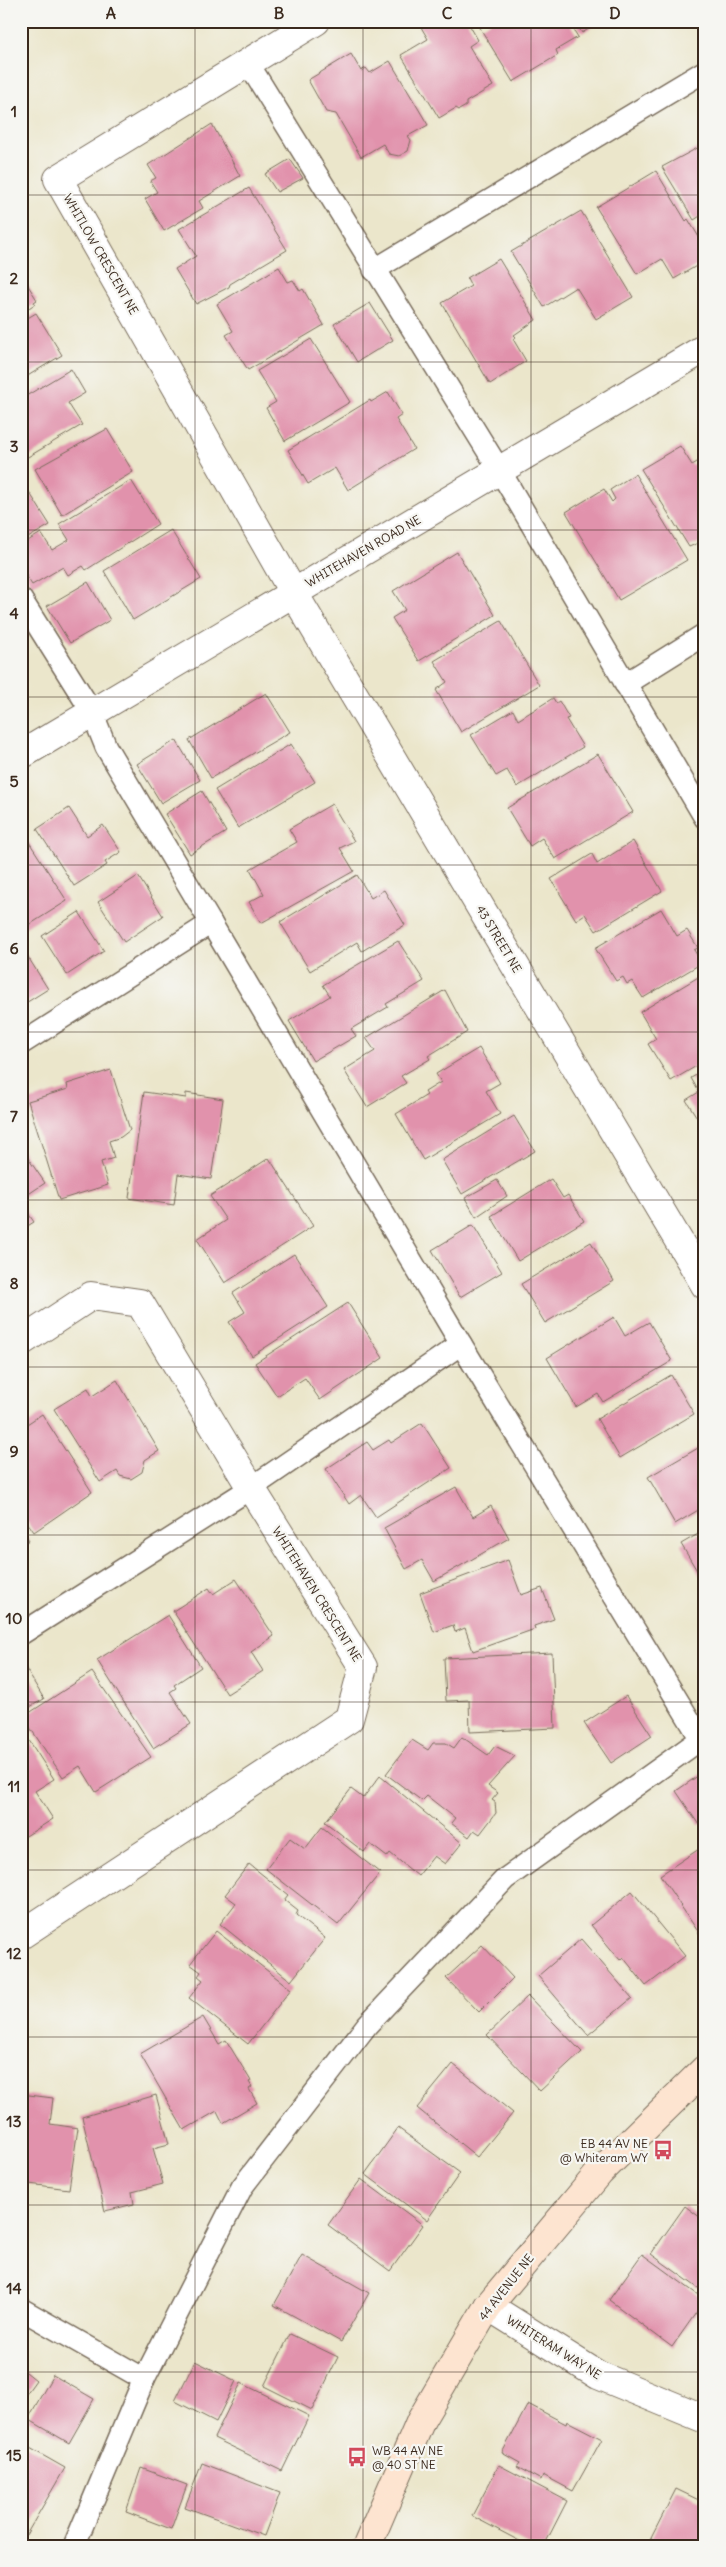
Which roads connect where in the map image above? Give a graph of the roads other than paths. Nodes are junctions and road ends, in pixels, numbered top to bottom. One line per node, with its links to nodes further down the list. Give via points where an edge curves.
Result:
1 (316, 21): 2 (street, WHITLOW CRESCENT NE)
2 (248, 63): 4 (lane); 7 (street, WHITLOW CRESCENT NE, via 58,179)
3 (705, 71): 4 (lane)
4 (374, 270): 6 (lane)
5 (705, 348): 6 (street, WHITEHAVEN ROAD NE)
6 (500, 471): 7 (street, WHITEHAVEN ROAD NE); 10 (lane)
7 (293, 592): 11 (street, WHITEHAVEN ROAD NE); 16 (street, 43 STREET NE)
8 (21, 599): 11 (lane)
9 (705, 634): 10 (lane)
10 (625, 684): 13 (lane)
11 (92, 712): 12 (street, WHITEHAVEN ROAD NE); 14 (lane, via 106,747)
12 (21, 755)
13 (705, 818)
14 (211, 923): 15 (lane); 18 (lane)
15 (21, 1044)
16 (705, 1285)
17 (21, 1342): 19 (street, WHITEHAVEN CRESCENT NE, via 91,1296 140,1303)
18 (461, 1344): 19 (lane); 21 (lane)
19 (251, 1488): 20 (lane); 22 (street, WHITEHAVEN CRESCENT NE, via 363,1667 349,1719)
20 (21, 1634)
21 (703, 1738): 26 (lane, via 504,1878 368,2025 242,2187)
22 (21, 1935)
23 (705, 2069): 24 (street, 44 AVENUE NE, via 600,2172)
24 (488, 2306): 27 (street, WHITERAM WAY NE, via 598,2375); 29 (street, 44 AVENUE NE, via 421,2420)
25 (21, 2309): 26 (lane)
26 (144, 2379): 28 (lane)
27 (705, 2419)
28 (74, 2546)
29 (367, 2546)

